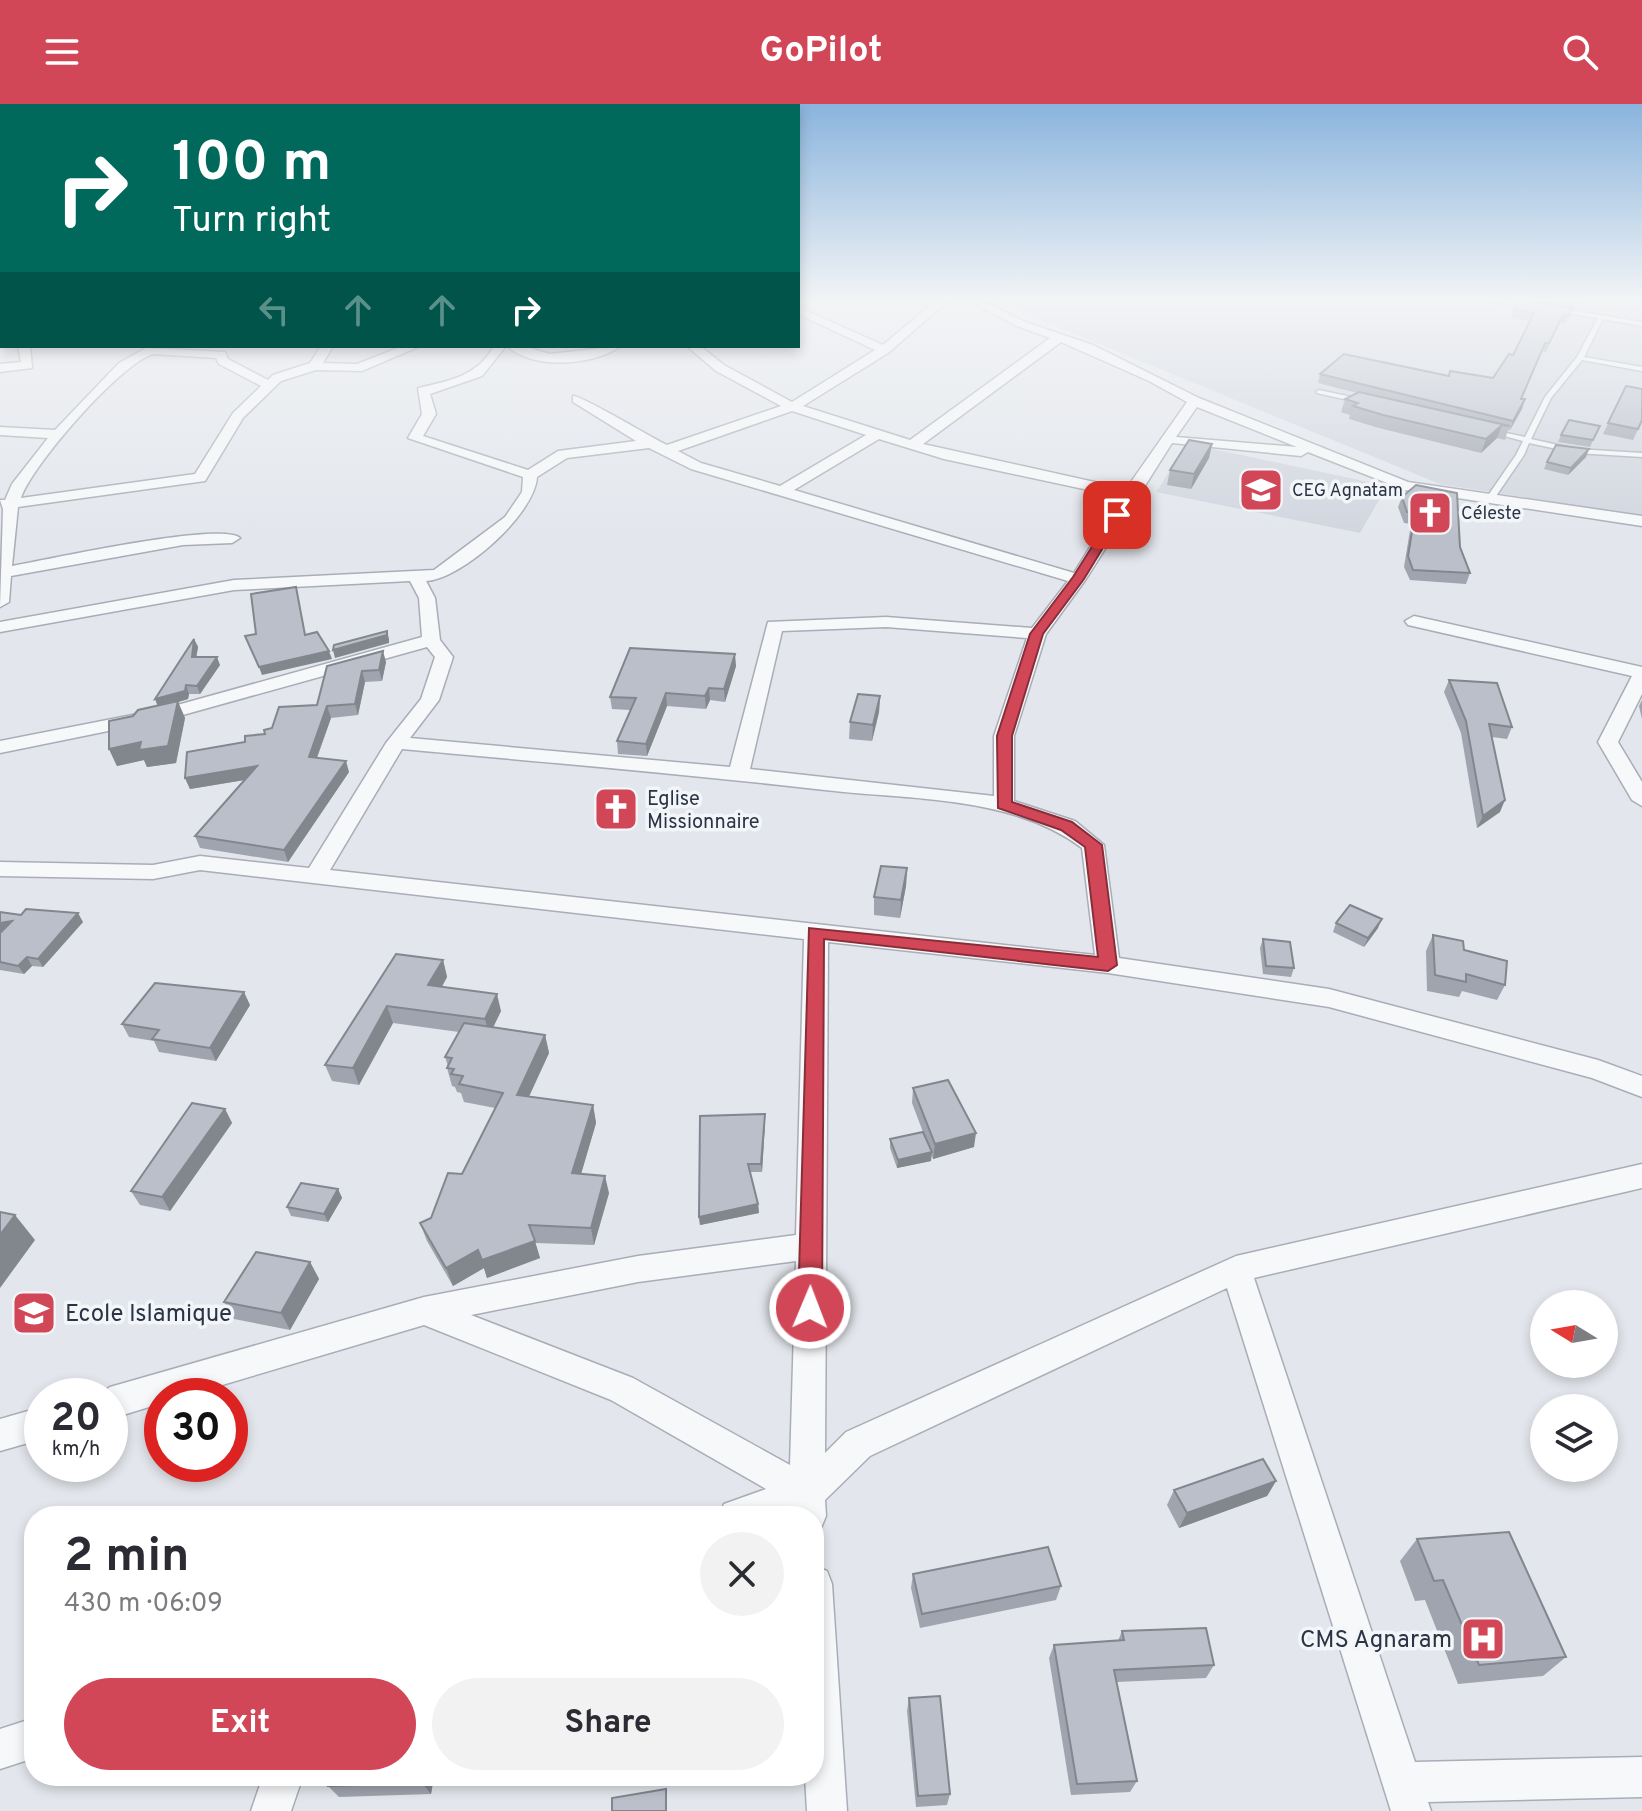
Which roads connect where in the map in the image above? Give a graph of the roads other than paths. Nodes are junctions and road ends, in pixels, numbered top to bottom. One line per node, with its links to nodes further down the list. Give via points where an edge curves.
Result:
1 (108, 379): 18 (street)
2 (256, 379): 10 (street)
3 (276, 379): 10 (street)
4 (469, 379): 27 (street, via 423,391 429,414 415,438)
5 (740, 379): 15 (street)
6 (838, 379): 15 (street)
7 (1003, 379): 22 (street)
8 (1154, 379): 13 (street)
9 (1563, 379): 21 (lane)
10 (270, 386): 31 (street, via 225,431 200,478)
11 (1319, 392): 14 (lane)
12 (578, 399): 23 (street)
13 (1194, 401): 20 (street); 25 (street)
14 (1377, 405)
15 (792, 407): 19 (street); 24 (street)
16 (1481, 429): 21 (lane)
17 (0, 431): 18 (street)
18 (58, 434): 31 (street)
19 (877, 434): 22 (street); 28 (street)
20 (1168, 440): 25 (street); 29 (street)
21 (1525, 440): 26 (lane, via 1576,451); 30 (lane)
22 (915, 443): 29 (street, via 944,455)
23 (647, 444): 24 (street); 27 (street, via 563,454)
24 (667, 450): 28 (street, via 696,466)
25 (1325, 454): 30 (street, via 1405,486)
26 (1642, 455)
27 (530, 475): 35 (street, via 529,492 510,520 438,575)
28 (780, 492): 36 (street)
29 (1130, 494): 36 (street)
30 (1491, 497): 32 (street)
31 (6, 504): 34 (street)
32 (1642, 521)
33 (232, 538): 34 (street, via 183,540)
34 (4, 572): 37 (street)
35 (415, 576): 40 (street, via 234,585); 41 (street, via 427,598)
36 (1078, 579): 39 (street)
37 (0, 602)
38 (1414, 621): 42 (street)
39 (1042, 626): 45 (street, via 774,626); 47 (street, via 1004,736)
40 (0, 627)
41 (431, 640): 43 (street, via 444,657 430,700); 44 (street, via 165,714)
42 (1642, 674): 46 (street, via 1608,742)
43 (396, 743): 45 (street); 49 (street)
44 (0, 747)
45 (739, 774): 47 (street)
46 (1642, 800)
47 (1004, 804): 51 (street, via 1067,826 1093,845)
48 (0, 869): 49 (street, via 153,872 200,863)
49 (315, 877): 50 (street)
50 (816, 932): 51 (street); 54 (street)
51 (1108, 965): 52 (street, via 1329,998 1598,1070)
52 (1642, 1087)
53 (1642, 1176): 55 (street)
54 (811, 1246): 56 (street, via 638,1269); 60 (street)
55 (1236, 1269): 60 (street, via 858,1444); 66 (street)
56 (424, 1311): 57 (street); 60 (street, via 622,1389)
57 (128, 1398)
58 (24, 1428): 59 (street)
59 (0, 1435)
60 (808, 1505)
61 (24, 1741): 62 (street)
62 (0, 1749)
63 (824, 1759): 68 (street)
64 (1642, 1777): 66 (street)
65 (280, 1786): 67 (street)
66 (1407, 1797)
67 (271, 1811)
68 (827, 1811)

